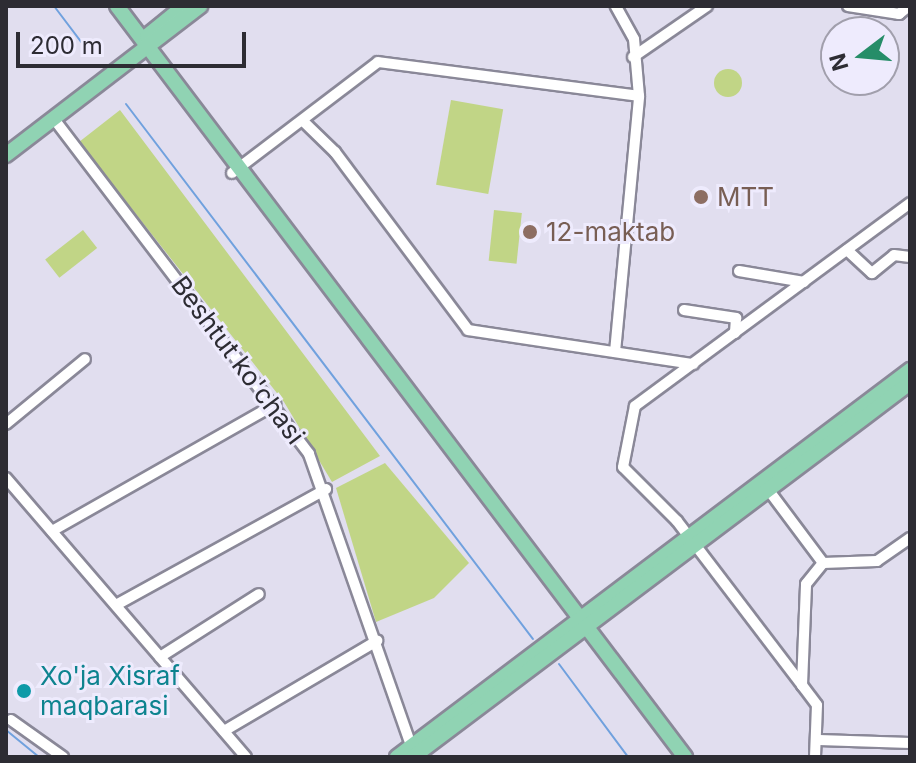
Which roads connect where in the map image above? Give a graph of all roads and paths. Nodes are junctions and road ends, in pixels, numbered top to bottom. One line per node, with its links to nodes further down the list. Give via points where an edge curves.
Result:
1 (108, 6): 9 (main road)
2 (117, 6): 9 (main road)
3 (184, 6): 9 (main road)
4 (200, 6): 9 (main road)
5 (616, 6): 10 (street, via 634,39)
6 (707, 6): 10 (street)
7 (848, 6): 8 (street, via 899,14)
8 (909, 6)
9 (142, 46): 12 (main road); 14 (main road); 16 (main road)
10 (633, 57): 11 (street)
11 (639, 96): 13 (street, via 378,62); 24 (street)
12 (54, 119): 15 (main road); 29 (street, Beshtut ko'chasi)
13 (303, 121): 16 (street); 24 (street, via 335,152 468,330)
14 (6, 144)
15 (6, 155)
16 (236, 170): 40 (main road)
17 (910, 203): 18 (street)
18 (847, 250): 19 (street, via 872,273 894,255); 21 (street)
19 (910, 257)
20 (739, 271): 21 (street)
21 (804, 282): 23 (street)
22 (684, 310): 23 (street, via 736,318)
23 (735, 333): 26 (street)
24 (615, 352): 26 (street)
25 (85, 359): 30 (street)
26 (693, 364): 36 (street, via 635,406 623,467)
27 (910, 370): 32 (main road)
28 (910, 383): 32 (main road)
29 (276, 404): 33 (street, Beshtut ko'chasi); 34 (street)
30 (6, 424)
31 (6, 478): 34 (street)
32 (765, 486): 36 (main road); 37 (street)
33 (326, 489): 39 (street); 41 (street, Beshtut ko'chasi)
34 (52, 531): 39 (street)
35 (910, 538): 37 (street, via 877,561)
36 (692, 540): 40 (main road); 43 (street)
37 (823, 563): 43 (street, via 806,584)
38 (259, 594): 42 (street)
39 (116, 605): 42 (street)
40 (579, 625): 48 (main road); 51 (main road); 52 (main road)
41 (377, 641): 45 (street); 48 (street, Beshtut ko'chasi)
42 (160, 657): 45 (street)
43 (802, 685): 46 (street, via 817,705)
44 (11, 720): 49 (street)
45 (224, 731): 50 (street)
46 (819, 740): 47 (street); 53 (street)
47 (910, 743)
48 (404, 755)
49 (63, 757)
50 (246, 757)
51 (672, 757)
52 (685, 757)
53 (815, 757)

